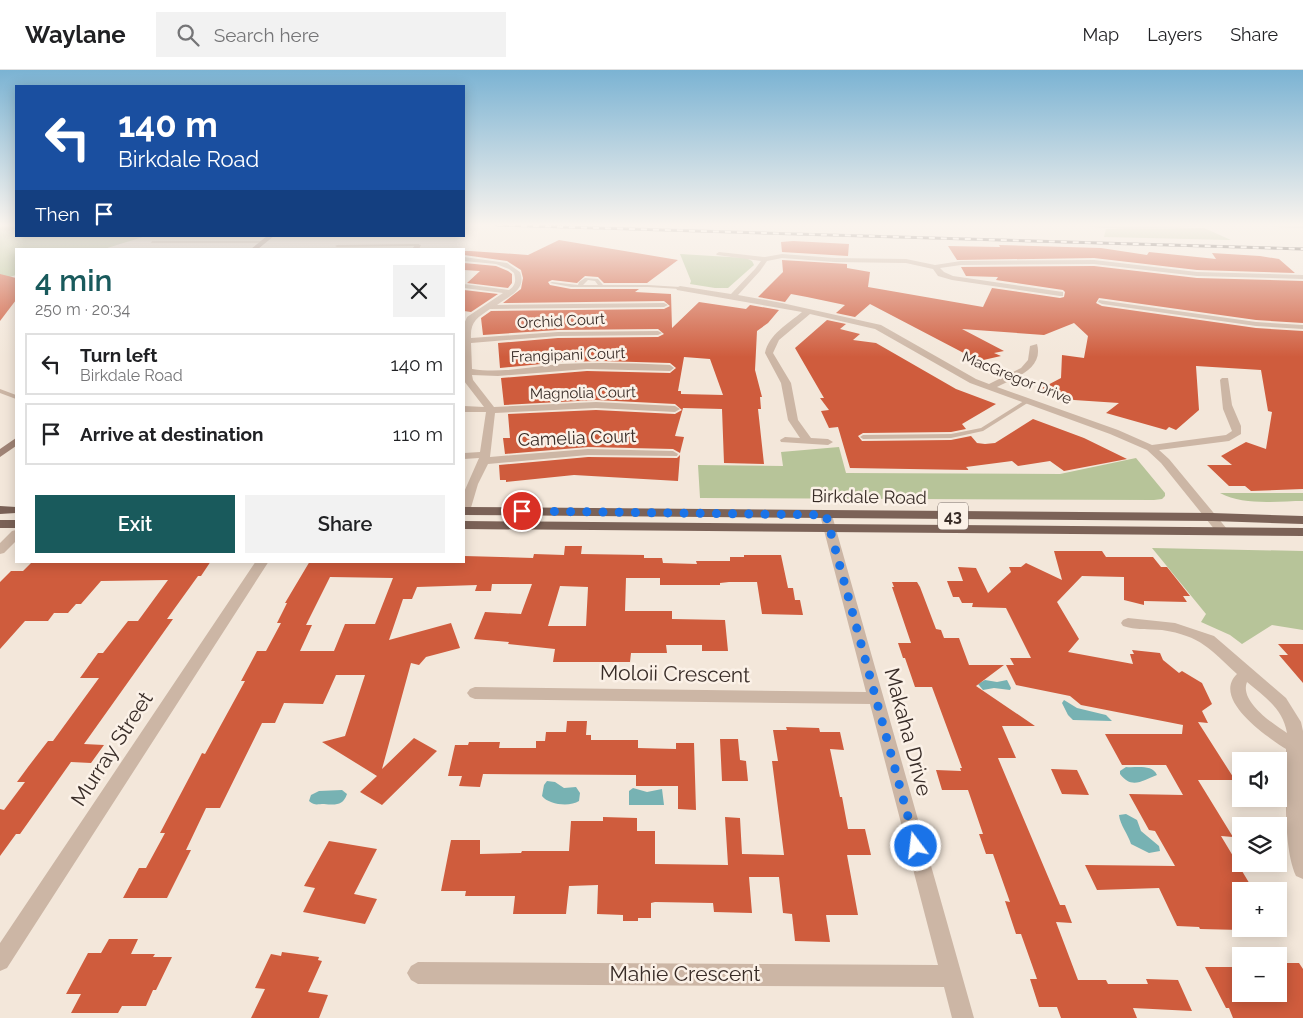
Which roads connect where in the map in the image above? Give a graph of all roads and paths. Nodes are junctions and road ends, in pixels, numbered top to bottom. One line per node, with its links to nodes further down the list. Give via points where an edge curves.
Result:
1 (515, 269): 9 (street, via 519,276 518,286)
2 (758, 269): 11 (street)
3 (938, 269): 10 (street, via 952,278)
4 (1156, 269): 5 (street)
5 (1303, 278)
6 (552, 283): 8 (lane)
7 (465, 286): 9 (street)
8 (680, 288): 11 (street, MacGregor Drive)
9 (510, 292): 14 (street)
10 (1060, 294)
11 (732, 297): 15 (street, MacGregor Drive)
12 (1102, 302): 17 (street, via 1256,324)
13 (664, 305): 14 (street)
14 (486, 307): 16 (street)
15 (808, 310): 25 (street, MacGregor Drive, via 878,327); 34 (street, via 776,338 769,353 786,383 794,420)
16 (467, 318): 18 (street)
17 (1303, 327)
18 (465, 328): 20 (street)
19 (658, 333): 20 (street, Orchid Court, via 558,334)
20 (465, 344): 23 (street)
21 (1034, 346): 25 (street, via 1032,361 1024,370)
22 (670, 368): 23 (street, Frangipani Court, via 606,366 481,373)
23 (466, 371): 31 (street, via 468,380)
24 (1225, 380): 37 (street, via 1226,402 1237,432 1229,438)
25 (989, 387): 28 (street, MacGregor Drive)
26 (0, 391): 27 (lane)
27 (15, 397)
28 (1027, 400): 32 (lane, via 983,429 951,436); 37 (street, MacGregor Drive)
29 (675, 408): 31 (street, Magnolia Court, via 596,405)
30 (465, 409): 31 (street, Magnolia Court)
31 (491, 409): 41 (street)
32 (863, 437)
33 (785, 440): 34 (street)
34 (808, 441): 36 (street)
35 (15, 442): 38 (street)
36 (828, 442)
37 (1151, 448): 46 (street, MacGregor Drive)
38 (0, 454)
39 (673, 454): 41 (street, Camelia Court, via 588,452)
40 (465, 456): 41 (street, Camelia Court)
41 (484, 458): 42 (street)
42 (465, 507)
43 (0, 510): 44 (main road)
44 (15, 510)
45 (465, 510): 48 (main road, Birkdale Road / 43)
46 (1212, 517): 47 (main road, Birkdale Road / 43); 48 (main road, Birkdale Road / 43); 52 (street, MacGregor Drive)
47 (1303, 520)
48 (828, 522): 51 (main road, Birkdale Road / 43); 52 (main road, Birkdale Road / 43); 60 (street, Makaha Drive)
49 (0, 524): 50 (main road)
50 (15, 524)
51 (465, 525)
52 (1223, 532): 53 (main road, Birkdale Road / 43)
53 (1303, 532)
54 (15, 535): 55 (street)
55 (0, 550)
56 (261, 563): 63 (street, Murray Street)
57 (1128, 623): 58 (street, via 1178,628 1204,637 1228,654)
58 (1246, 674): 61 (street, via 1288,702 1299,722 1300,738); 61 (street, via 1239,681 1238,693 1250,712 1273,733)
59 (475, 693): 60 (street, Moloii Crescent)
60 (875, 698): 65 (street, Makaha Drive)
61 (1294, 746): 62 (street, via 1297,834)
62 (1303, 870)
63 (0, 961)
64 (418, 973): 65 (street, Mahie Crescent)
65 (952, 976): 66 (street, Makaha Drive)
66 (963, 1018)

